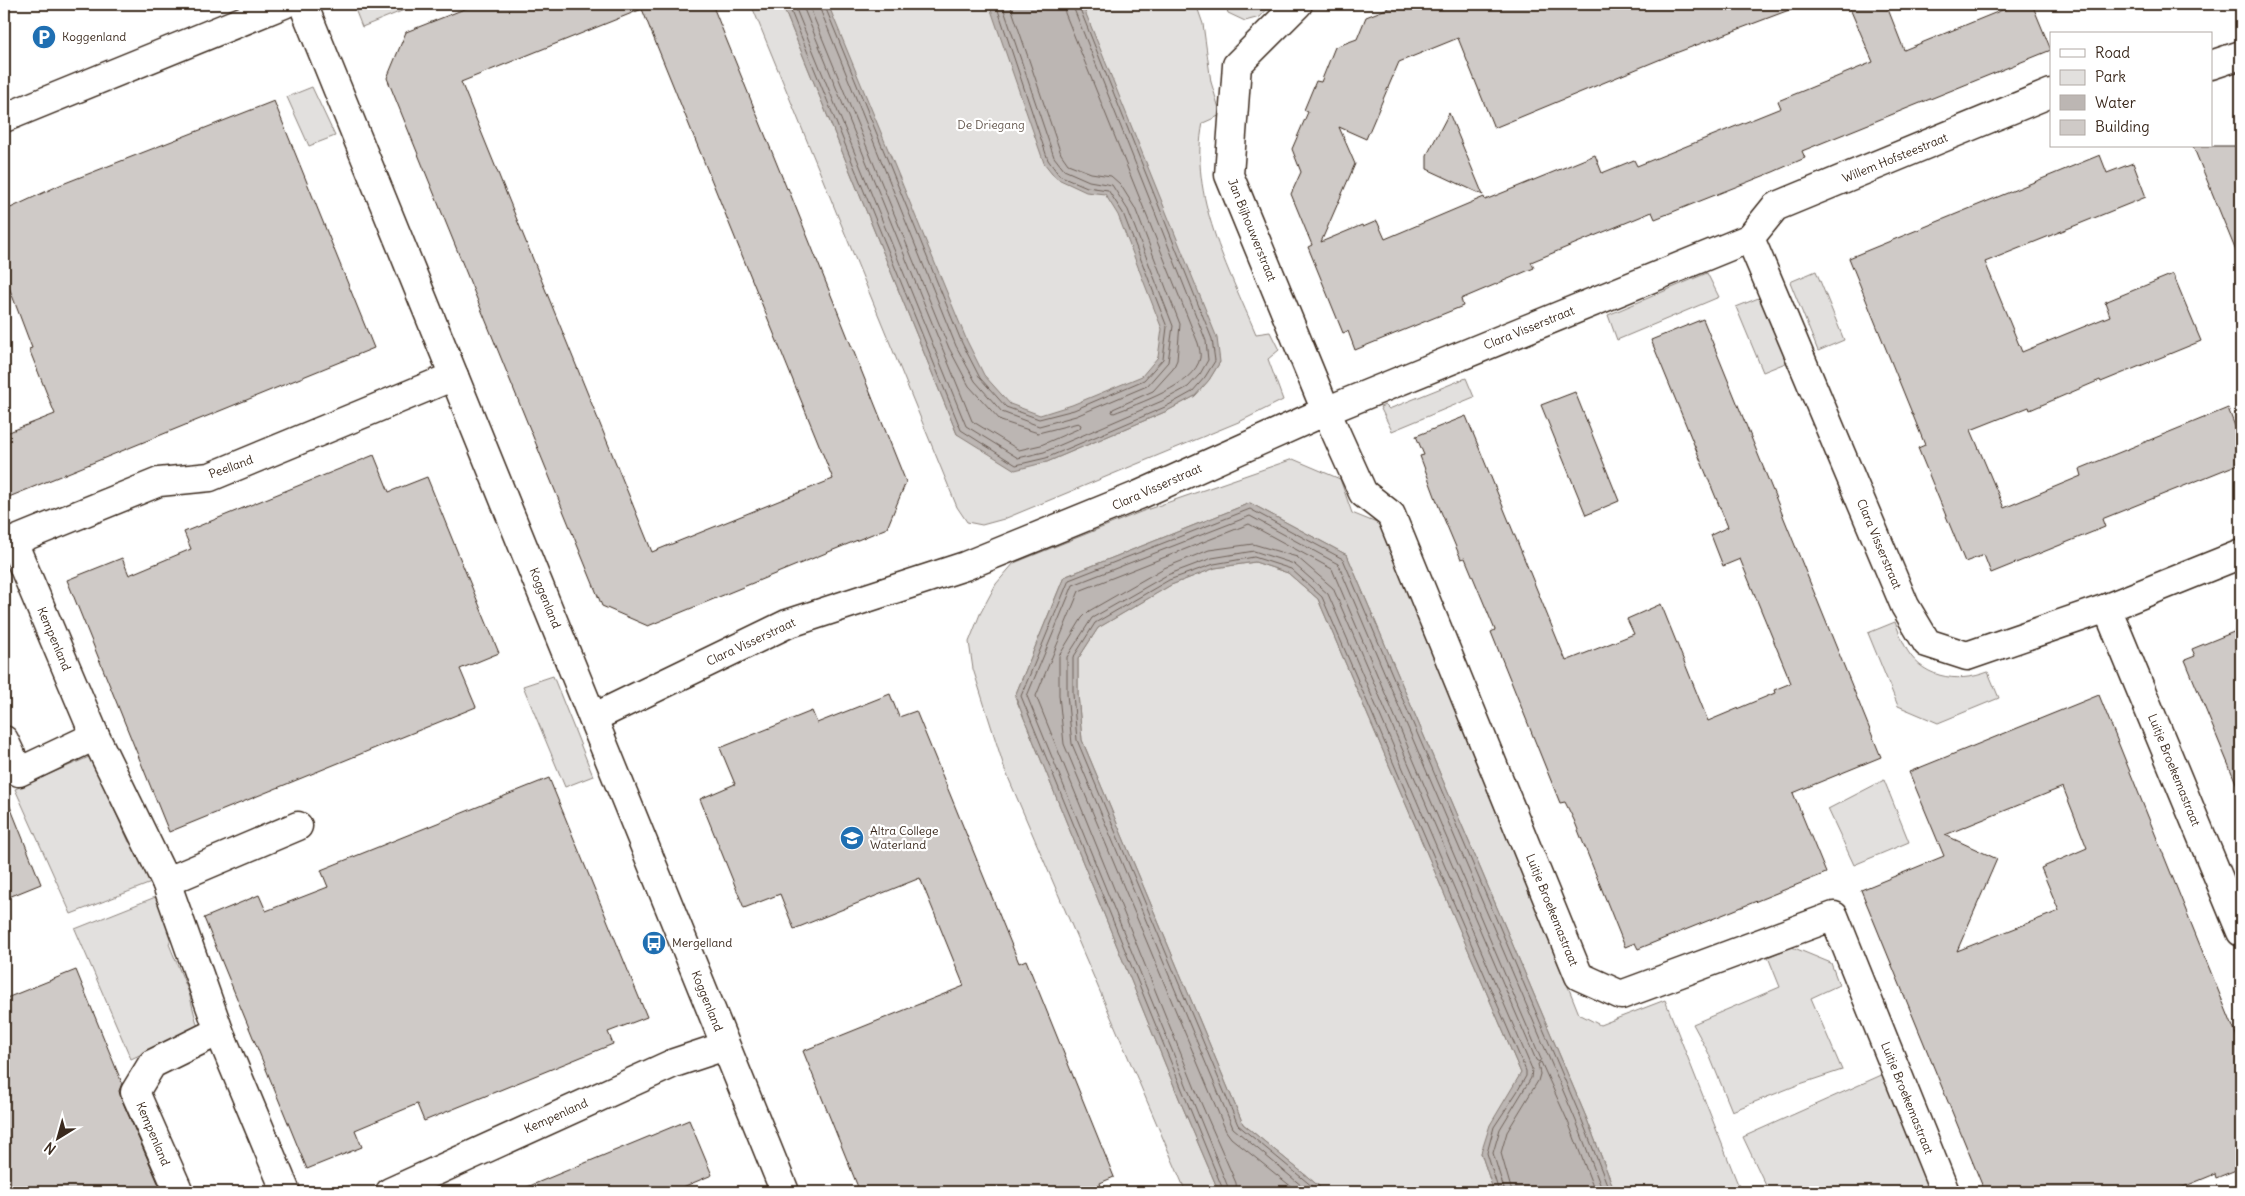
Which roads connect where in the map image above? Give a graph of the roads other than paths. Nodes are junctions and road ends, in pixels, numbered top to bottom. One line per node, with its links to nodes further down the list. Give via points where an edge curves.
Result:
1 (284, 4): 7 (street)
2 (303, 4): 9 (street, Koggenland)
3 (1298, 4): 10 (street, Jan Bijhouwerstraat, via 1237,65 1229,175)
4 (2241, 55): 5 (street)
5 (2212, 65)
6 (2050, 93): 8 (street, Willem Hofsteestraat, via 1775,207)
7 (4, 118)
8 (1750, 238): 10 (street, Clara Visserstraat); 13 (street, Clara Visserstraat, via 1905,606 1927,643 1967,656)
9 (454, 376): 11 (street, Peelland, via 210,476 159,482); 14 (street, Koggenland)
10 (1326, 411): 14 (street, Clara Visserstraat, via 1139,496 974,562 787,624); 26 (street, Luitje Broekemastraat, via 1363,493 1391,515 1579,976 1622,995 1834,916)
11 (8, 544): 15 (street, Kempenland)
12 (2241, 554): 13 (street, Clara Visserstraat)
13 (2107, 608): 19 (street, Luitje Broekemastraat)
14 (593, 718): 21 (street, Koggenland)
15 (95, 736): 16 (street, via 19,772); 18 (street, Kempenland)
16 (4, 740)
17 (298, 826): 18 (street)
18 (166, 882): 20 (street, Kempenland)
19 (2241, 932)
20 (219, 1031): 22 (street, Kempenland, via 152,1064 135,1092); 23 (street, Kempenland)
21 (724, 1046): 24 (street, Kempenland, via 674,1063); 25 (street, Koggenland)
22 (178, 1192)
23 (286, 1192)
24 (390, 1192)
25 (786, 1192)
26 (1945, 1192)

